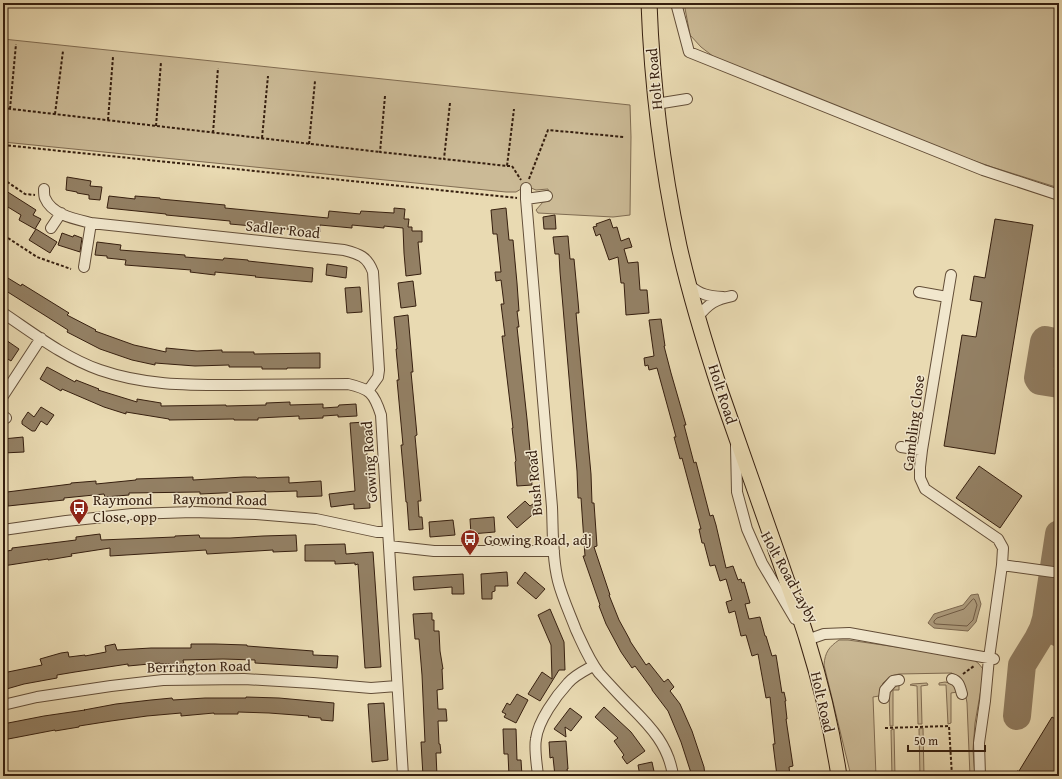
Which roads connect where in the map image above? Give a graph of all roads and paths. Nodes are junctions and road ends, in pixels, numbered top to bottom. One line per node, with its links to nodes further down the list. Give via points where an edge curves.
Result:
1 (650, 3): 13 (highway, Holt Road)
2 (676, 3): 26 (street, via 689,52)
3 (16, 44): 15 (path)
4 (63, 50): 17 (path)
5 (113, 57): 18 (path)
6 (161, 62): 19 (path)
7 (218, 68): 20 (path)
8 (268, 76): 22 (path)
9 (315, 81): 23 (path)
10 (386, 96): 25 (path)
11 (687, 99): 13 (street)
12 (450, 103): 27 (path)
13 (656, 104): 42 (highway, Holt Road, via 664,166)
14 (3, 108): 15 (path)
15 (10, 109): 17 (path)
16 (514, 109): 29 (path)
17 (55, 114): 18 (path)
18 (108, 120): 19 (path)
19 (156, 126): 20 (path)
20 (213, 133): 22 (path)
21 (624, 137): 32 (path, via 548,130)
22 (262, 138): 23 (path)
23 (309, 144): 25 (path)
24 (3, 145): 32 (path)
25 (380, 152): 27 (path)
26 (942, 154): 28 (street); 33 (street)
27 (444, 159): 29 (path)
28 (944, 165)
29 (507, 166): 32 (path, via 512,166)
30 (3, 179): 31 (path, via 25,194)
31 (44, 193): 35 (street, Sadler Road, via 51,207)
32 (526, 193): 34 (street); 56 (street, Bush Road)
33 (1059, 195)
34 (547, 196)
35 (60, 213): 36 (street, Sadler Road); 37 (street)
36 (91, 223): 39 (street); 48 (street, Sadler Road, via 344,250 365,258 373,272 379,370 378,377)
37 (51, 228)
38 (8, 238): 40 (path, via 37,257)
39 (84, 267)
40 (71, 269)
41 (951, 275): 44 (street, Gambling Close)
42 (689, 285): 46 (highway, Holt Road); 46 (street, via 697,292 709,296 729,297 713,302)
43 (919, 292): 44 (street)
44 (947, 297): 52 (street, Gambling Close)
45 (3, 313): 47 (street)
46 (698, 317): 50 (highway, Holt Road)
47 (42, 338): 48 (street, via 71,357 99,370 129,379 193,385 348,384); 49 (street)
48 (368, 391): 54 (street, Gowing Road, via 374,397 381,415)
49 (3, 396)
50 (736, 433): 59 (highway, Holt Road); 59 (street, Holt Road Layby, via 737,492 747,529 762,563)
51 (901, 447): 52 (street)
52 (922, 450): 57 (street, Gambling Close, via 920,478 926,489 998,539 1003,548)
53 (3, 530): 54 (street, Raymond Road, via 132,514 193,512 316,519)
54 (388, 532): 55 (street, Gowing Road)
55 (389, 546): 56 (street, via 434,551); 64 (street, Gowing Road)
56 (554, 551): 61 (street, Bush Road, via 562,594)
57 (1002, 565): 58 (street); 60 (street, Gambling Close)
58 (1053, 572)
59 (807, 640): 60 (street, via 824,634 849,633); 70 (highway, Holt Road, via 825,701)
60 (992, 658): 63 (path, via 975,665); 75 (street, Gambling Close, via 979,743)
61 (594, 666): 72 (street, via 581,672 568,683 539,725 536,740); 73 (street, Bush Road, via 655,732 665,748)
62 (899, 680): 66 (street, via 893,681 885,690)
63 (954, 680): 65 (street, via 959,684)
64 (397, 686): 67 (street, Berrington Road, via 371,688 244,679 164,680 37,697); 71 (street, Gowing Road)
65 (962, 694)
66 (884, 698)
67 (3, 705)
68 (885, 728): 74 (path, via 949,726)
69 (1017, 771): 76 (path)
70 (840, 772)
71 (403, 776)
72 (538, 776)
73 (673, 776)
74 (952, 776)
75 (980, 776)
76 (1022, 776)

